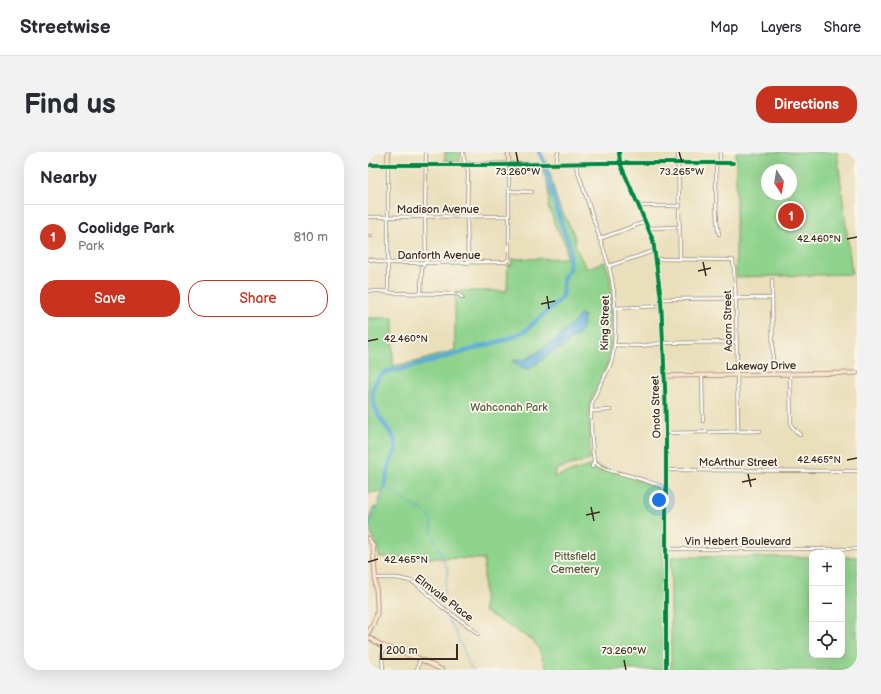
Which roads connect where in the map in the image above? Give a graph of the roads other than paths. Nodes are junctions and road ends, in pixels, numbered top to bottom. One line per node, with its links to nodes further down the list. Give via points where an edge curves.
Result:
1 (388, 152): 19 (street)
2 (426, 152): 14 (street)
3 (463, 152): 15 (street)
4 (508, 152): 16 (street)
5 (558, 152): 17 (street)
6 (619, 152): 10 (street, Onota Street)
7 (678, 152): 11 (street)
8 (720, 152): 12 (street)
9 (575, 163): 10 (street); 17 (street); 33 (street, King Street)
10 (620, 163): 11 (street); 22 (street, Onota Street)
11 (679, 163): 12 (street); 23 (street)
12 (718, 163): 13 (street); 32 (street)
13 (733, 163)
14 (425, 164): 15 (street); 19 (street); 28 (street)
15 (465, 164): 16 (street); 24 (street, via 468,171)
16 (509, 164): 17 (street); 20 (street)
17 (556, 164)
18 (368, 165): 19 (street)
19 (388, 165): 27 (street)
20 (508, 191): 21 (street); 25 (street)
21 (532, 192)
22 (639, 206): 23 (street); 29 (street, Onota Street)
23 (680, 206): 30 (street)
24 (467, 216): 25 (street, Madison Avenue); 28 (street, Madison Avenue); 40 (street)
25 (509, 216): 40 (street, Danforth Avenue, via 509,259 505,262)
26 (368, 217): 27 (street, Madison Avenue)
27 (388, 217): 28 (street, Madison Avenue); 38 (street)
28 (425, 217): 39 (street)
29 (646, 222): 31 (street, Onota Street); 33 (street)
30 (680, 227): 31 (street); 37 (street)
31 (648, 228): 34 (street, Onota Street)
32 (719, 234)
33 (600, 239): 41 (street, King Street)
34 (654, 251): 36 (street, Onota Street); 41 (street)
35 (368, 259): 38 (street, Danforth Avenue)
36 (656, 259): 37 (street); 49 (street, Onota Street)
37 (680, 259): 47 (street, Acorn Street, via 733,260)
38 (388, 263): 39 (street, Danforth Avenue); 44 (street)
39 (425, 263): 40 (street, Danforth Avenue); 45 (street, via 422,267)
40 (468, 263)
41 (609, 266): 51 (street, King Street)
42 (772, 280): 48 (street)
43 (368, 291): 44 (street)
44 (388, 292): 45 (street)
45 (421, 293): 46 (street, via 458,294)
46 (464, 298)
47 (736, 298): 48 (street); 49 (street); 52 (street, Acorn Street)
48 (772, 298): 56 (street)
49 (661, 299): 50 (street, Onota Street)
50 (662, 306): 51 (street); 53 (street, Onota Street)
51 (615, 308): 54 (street, King Street)
52 (736, 342): 53 (street); 59 (street, Acorn Street)
53 (663, 343): 54 (street, via 641,346); 60 (street, Onota Street)
54 (614, 345): 61 (street, King Street, via 612,360)
55 (857, 373): 57 (street, Lakeway Drive)
56 (773, 374): 57 (street, Lakeway Drive); 59 (street, Lakeway Drive)
57 (790, 374): 67 (street, via 791,424)
58 (702, 375): 59 (street, Lakeway Drive); 60 (street, Lakeway Drive); 63 (street)
59 (737, 375): 65 (street, Acorn Street)
60 (665, 376): 66 (street, Onota Street)
61 (591, 410): 62 (street); 68 (street, King Street)
62 (610, 410)
63 (703, 421)
64 (760, 431): 65 (street)
65 (738, 432): 66 (street)
66 (666, 433): 70 (street, Onota Street)
67 (800, 435)
68 (595, 460): 69 (street); 72 (street, via 605,468)
69 (592, 467)
70 (667, 470): 71 (street, McArthur Street); 72 (street, Onota Street)
71 (857, 471)
72 (666, 487): 74 (street, Onota Street)
73 (368, 538): 76 (street, via 373,546)
74 (666, 549): 75 (street, Vin Hebert Boulevard); 85 (street, Onota Street)
75 (857, 549)
76 (376, 578): 77 (street, via 376,614); 78 (street, Elmvale Place, via 411,581)
77 (368, 632)
78 (478, 634)
79 (368, 637): 80 (street)
80 (385, 646): 81 (street); 82 (street, via 382,655)
81 (420, 659): 83 (street); 84 (street)
82 (383, 670)
83 (417, 670)
84 (442, 670)
85 (666, 670)

